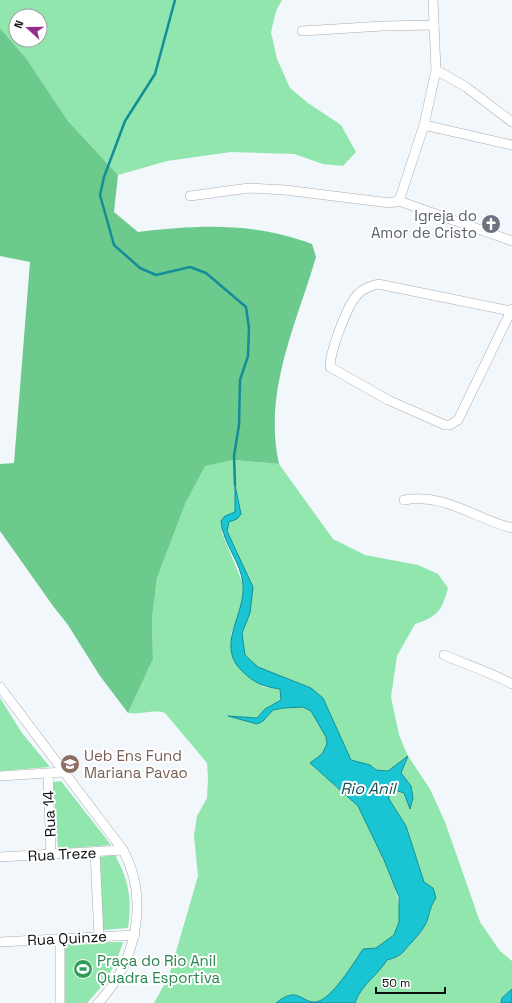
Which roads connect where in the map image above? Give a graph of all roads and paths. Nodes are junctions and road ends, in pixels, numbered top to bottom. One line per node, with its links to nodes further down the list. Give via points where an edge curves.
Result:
1 (433, 0): 2 (street)
2 (434, 24): 3 (street); 4 (street)
3 (302, 31)
4 (436, 70): 5 (street, via 466,87); 6 (street)
5 (512, 122)
6 (424, 126): 7 (street); 9 (street)
7 (512, 145)
8 (190, 196): 9 (street, via 249,188 286,190 390,204)
9 (400, 201): 10 (street)
10 (512, 242)
11 (511, 310): 11 (street, via 378,284 367,287 352,302 332,351 330,368 388,400 450,425 458,420)
12 (404, 500): 13 (street, via 434,500)
13 (512, 528)
14 (444, 655): 15 (street)
15 (512, 684)
16 (1, 691): 17 (street)
17 (64, 772): 18 (street); 20 (street)
18 (48, 773): 19 (street); 22 (street, Rua 14)
19 (0, 776)
20 (124, 850): 21 (street, Rua Treze); 24 (street, via 133,870 137,890)
21 (95, 852): 22 (street, Rua Treze); 25 (street)
22 (51, 854): 23 (street, Rua Treze)
23 (0, 857)
24 (135, 935): 25 (street, Rua Quinze); 29 (street, via 118,976)
25 (99, 937): 26 (street, Rua Quinze)
26 (60, 939): 27 (street, Rua Quinze); 28 (street)
27 (0, 942)
28 (60, 1003)
29 (98, 1003)

